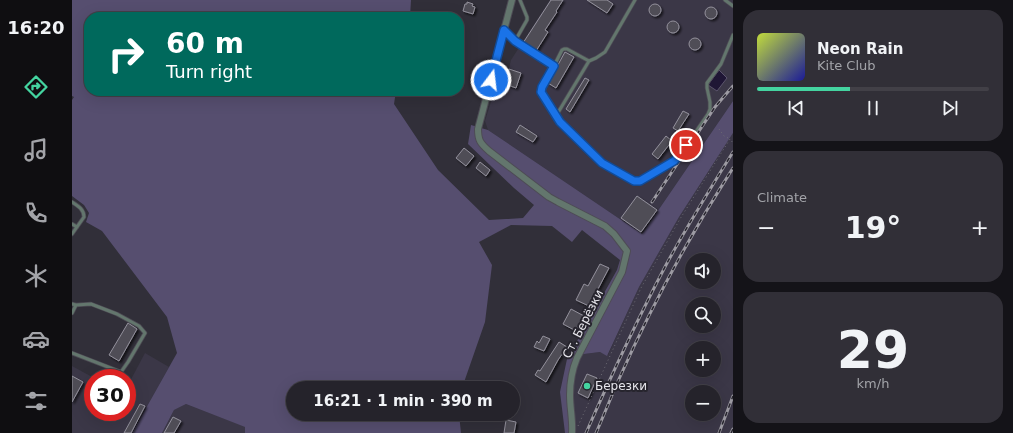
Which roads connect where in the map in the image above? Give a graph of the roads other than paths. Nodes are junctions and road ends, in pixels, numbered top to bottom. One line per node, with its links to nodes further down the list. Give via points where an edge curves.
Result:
1 (512, 0): 6 (street)
2 (520, 0): 8 (lane, via 527,20)
3 (635, 0): 9 (lane, via 605,52)
4 (724, 0): 5 (lane)
5 (733, 6)
6 (504, 30): 8 (lane); 19 (street, Ст. Берёзки, via 478,129 481,144 549,197 605,226 627,251 622,272 576,358 570,393)
7 (733, 35): 11 (lane, via 720,64 707,83 710,102 708,114 677,158 640,181 634,181 602,163)
8 (515, 41): 10 (lane)
9 (589, 60): 10 (lane, via 564,49); 11 (lane)
10 (554, 66): 11 (lane, via 541,92)
11 (556, 116)
12 (72, 202): 14 (lane, via 84,214)
13 (72, 224): 14 (lane)
14 (77, 227): 15 (lane)
15 (72, 234)
16 (74, 305): 17 (lane); 18 (lane, via 91,304 139,326 145,333 121,372)
17 (72, 313)
18 (72, 353)
19 (572, 433)

